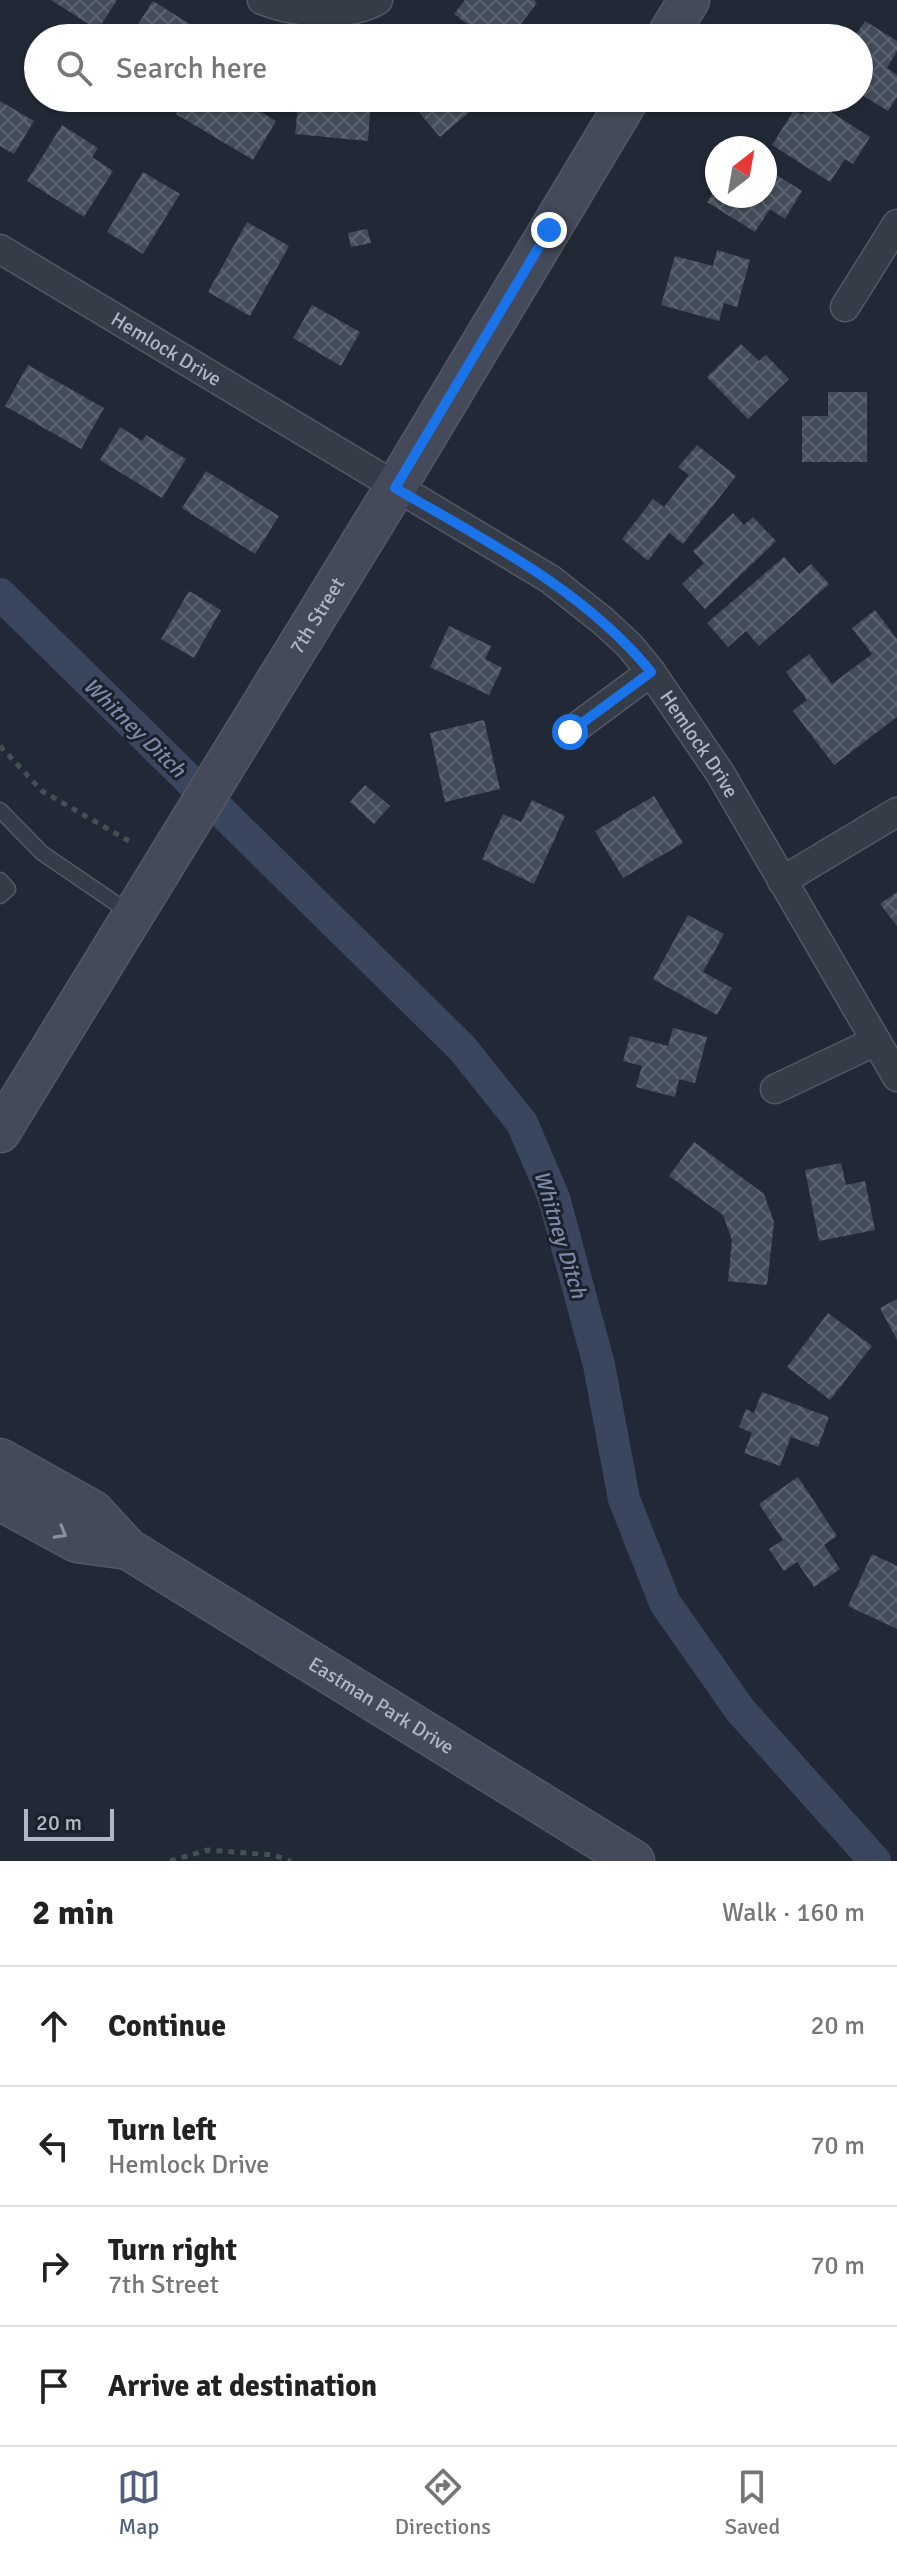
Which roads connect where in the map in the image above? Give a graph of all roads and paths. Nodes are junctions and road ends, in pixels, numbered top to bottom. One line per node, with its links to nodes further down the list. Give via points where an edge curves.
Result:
1 (262, 0): 2 (street, via 300,11 362,8)
2 (378, 0)
3 (689, 0): 4 (street)
4 (674, 24)
5 (621, 112): 9 (street, 7th Street)
6 (897, 224): 8 (street)
7 (0, 249): 9 (street, Hemlock Drive)
8 (845, 307)
9 (395, 488): 10 (street, Hemlock Drive, via 550,579 603,621); 19 (street, 7th Street)
10 (651, 672): 11 (street); 17 (street, Hemlock Drive, via 720,773)
11 (570, 732)
12 (0, 746): 15 (path, via 42,791)
13 (0, 810): 19 (lane, via 42,853)
14 (897, 812): 17 (street)
15 (129, 841)
16 (0, 880): 18 (lane, via 8,889)
17 (782, 881): 20 (street, Hemlock Drive)
18 (0, 896)
19 (133, 915): 23 (street, 7th Street)
20 (876, 1041): 21 (street, Hemlock Drive); 22 (street)
21 (897, 1077)
22 (775, 1089)
23 (0, 1132)
24 (0, 1459): 26 (street, Eastman Park Drive, via 93,1511)
25 (0, 1500): 26 (street, Eastman Park Drive, one-way to 26, via 77,1542)
26 (128, 1549): 29 (street, Eastman Park Drive)
27 (170, 1861): 28 (path, via 208,1850)
28 (291, 1861)
29 (634, 1861)

